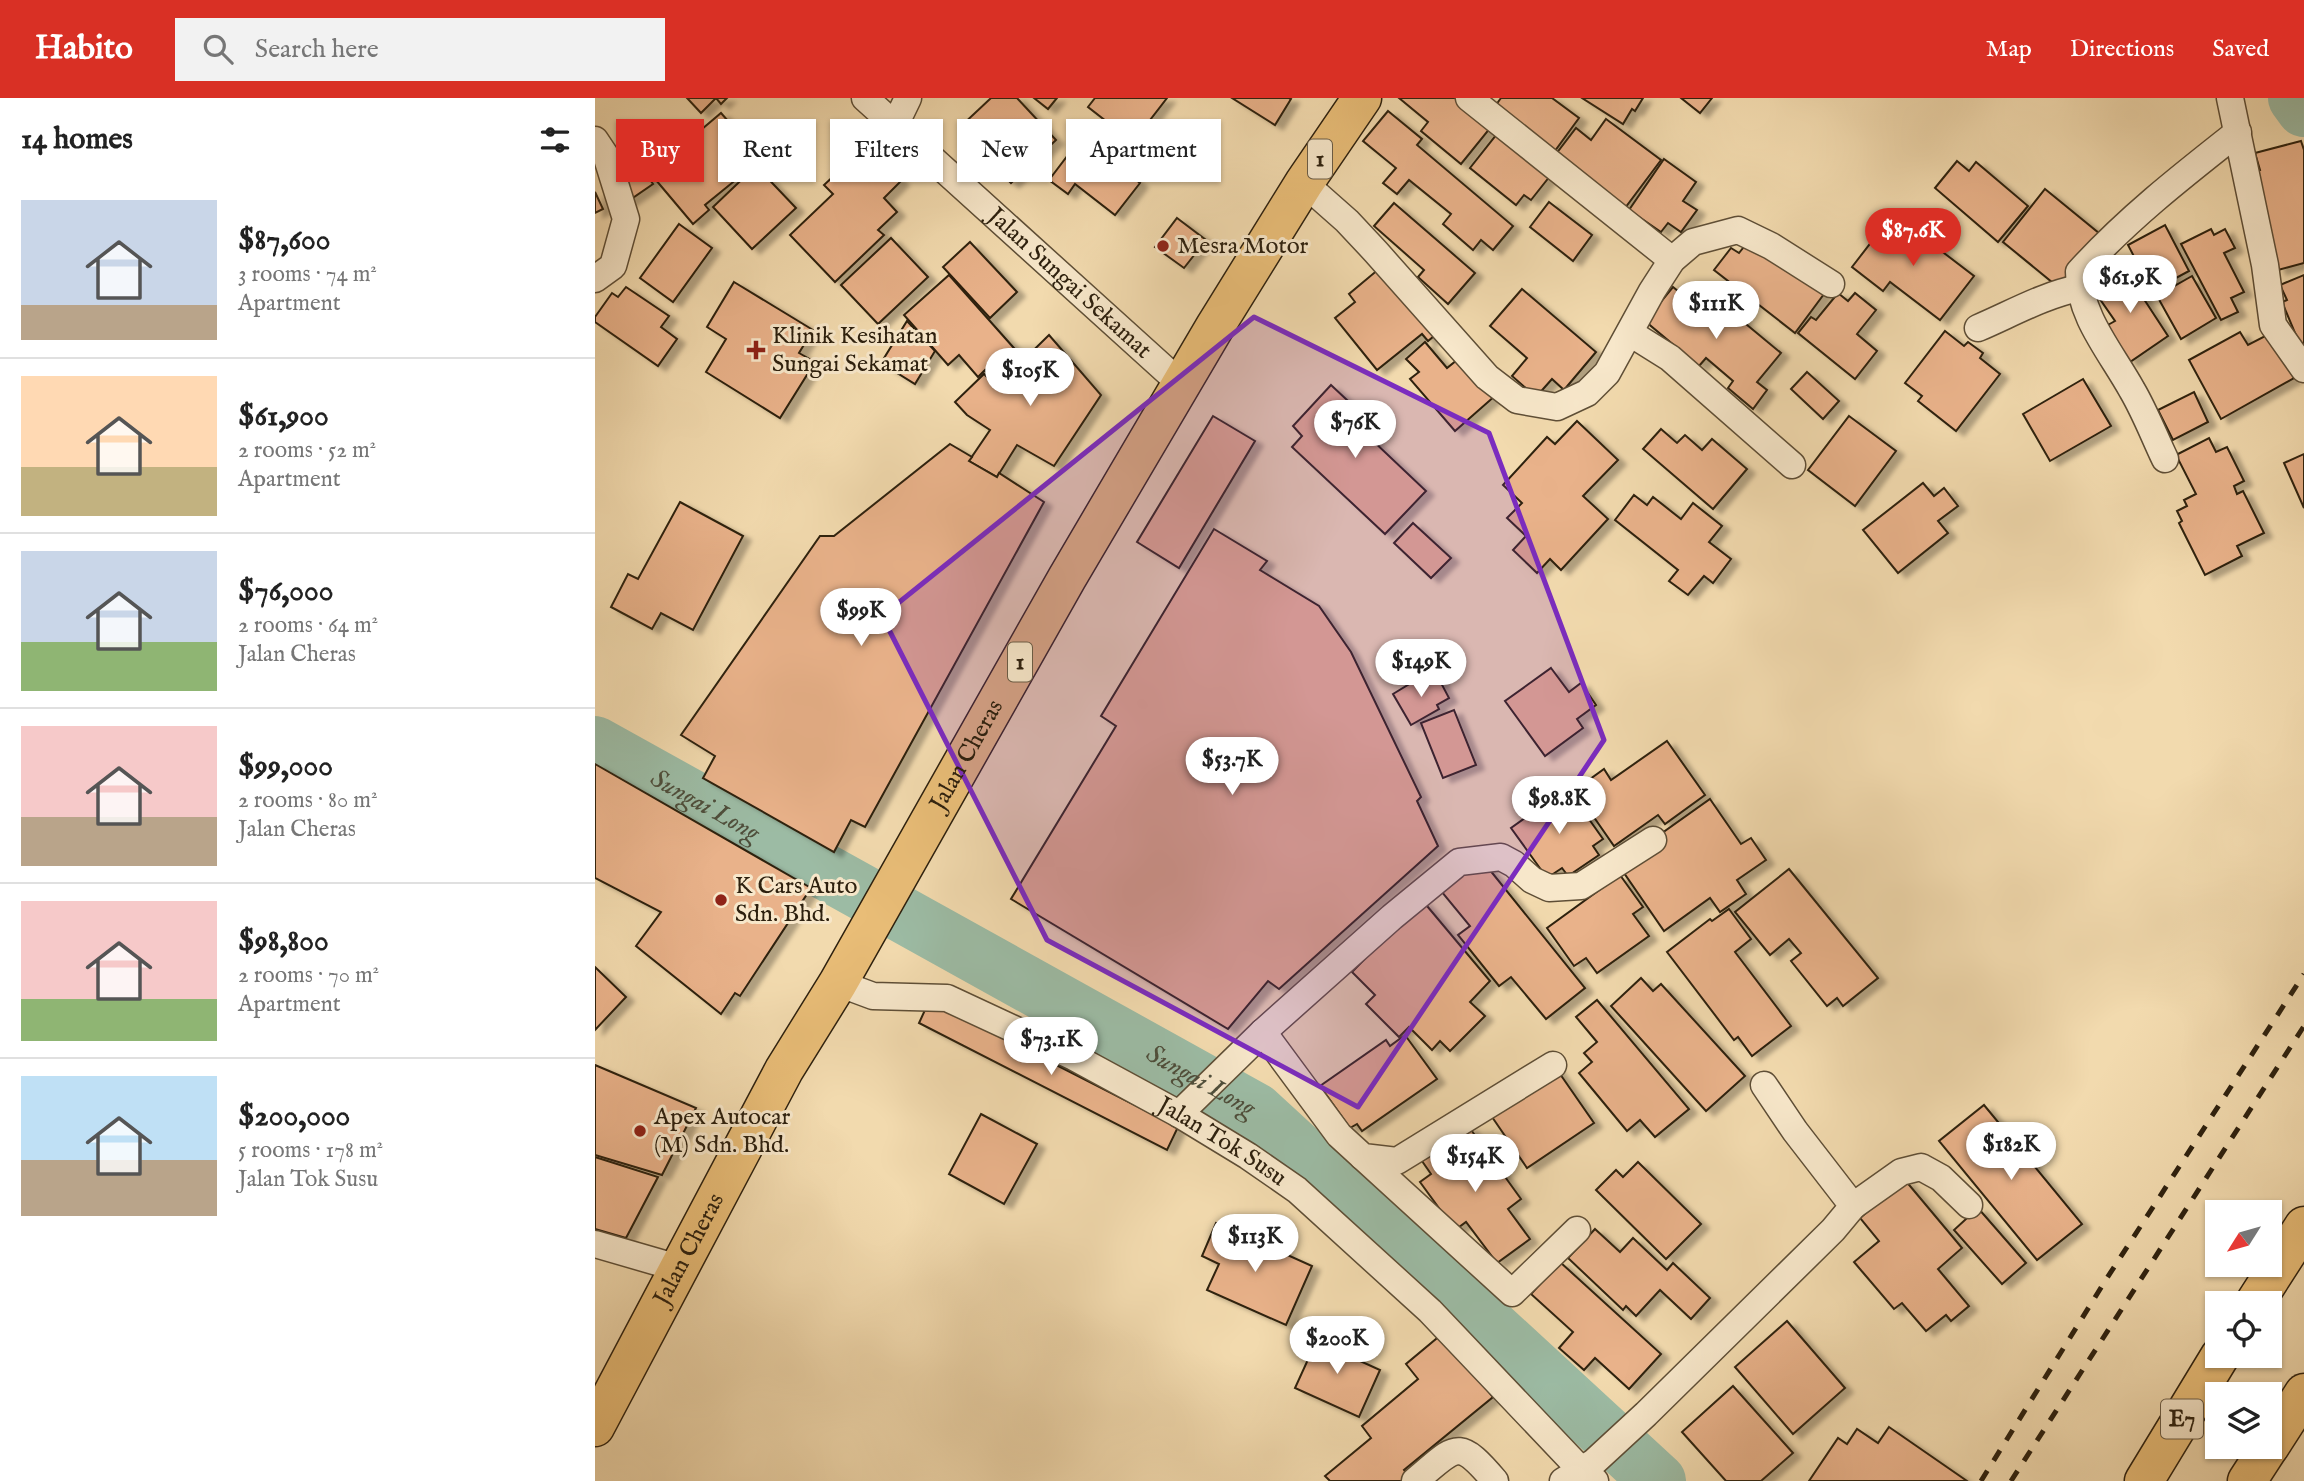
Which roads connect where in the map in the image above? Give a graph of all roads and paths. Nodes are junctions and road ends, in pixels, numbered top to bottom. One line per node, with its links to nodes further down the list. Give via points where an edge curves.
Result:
1 (865, 98): 6 (street, Jalan Sungai Sekamat)
2 (908, 98): 7 (street)
3 (1361, 98): 11 (main road, Jalan Cheras / 1)
4 (1469, 98): 12 (street)
5 (2230, 98): 8 (street)
6 (888, 119)
7 (898, 119)
8 (2238, 132): 15 (street, via 2111,237 2079,272); 18 (street, via 2273,325)
9 (595, 140): 13 (street, via 607,158 626,219 614,265)
10 (943, 168): 19 (street, Jalan Sungai Sekamat)
11 (1304, 183): 17 (street, via 1369,244 1487,377 1517,400 1557,407 1587,393 1607,373); 19 (main road, Jalan Cheras / 1)
12 (1672, 260): 14 (street, via 1693,242 1738,230); 17 (street)
13 (595, 279)
14 (1831, 285)
15 (2079, 288): 16 (street, via 2054,293); 20 (street, via 2085,310 2134,393)
16 (1978, 328)
17 (1630, 334): 21 (street, via 1670,358)
18 (2304, 369)
19 (1181, 384): 23 (main road, Jalan Cheras / 1)
20 (2165, 459)
21 (1792, 465)
22 (1653, 840): 24 (street, via 1581,886 1549,888 1501,857 1459,862)
23 (838, 983): 27 (street, Jalan Tok Susu, via 873,996 947,998); 34 (main road, Jalan Cheras / 1, via 784,1070)
24 (1259, 1037): 27 (street); 28 (street, via 1339,1135)
25 (1553, 1065): 28 (street, via 1397,1161)
26 (1764, 1085): 30 (street)
27 (1186, 1107): 41 (street, Jalan Tok Susu, via 1297,1190 1430,1311)
28 (1363, 1157): 32 (street, via 1512,1293)
29 (1969, 1205): 30 (street, via 1941,1178 1921,1167 1901,1172)
30 (1853, 1206): 41 (street)
31 (2304, 1226): 35 (main road)
32 (1577, 1230)
33 (595, 1244): 34 (street)
34 (678, 1268): 39 (main road, Jalan Cheras / 1)
35 (2262, 1291)
36 (2213, 1368): 44 (main road, E7)
37 (2304, 1393): 38 (main road)
38 (2282, 1426)
39 (595, 1427)
40 (2261, 1459): 45 (main road)
41 (1584, 1474)
42 (1415, 1481): 43 (street, via 1451,1451 1465,1451)
43 (1495, 1481)
44 (2144, 1481)
45 (2247, 1481)

